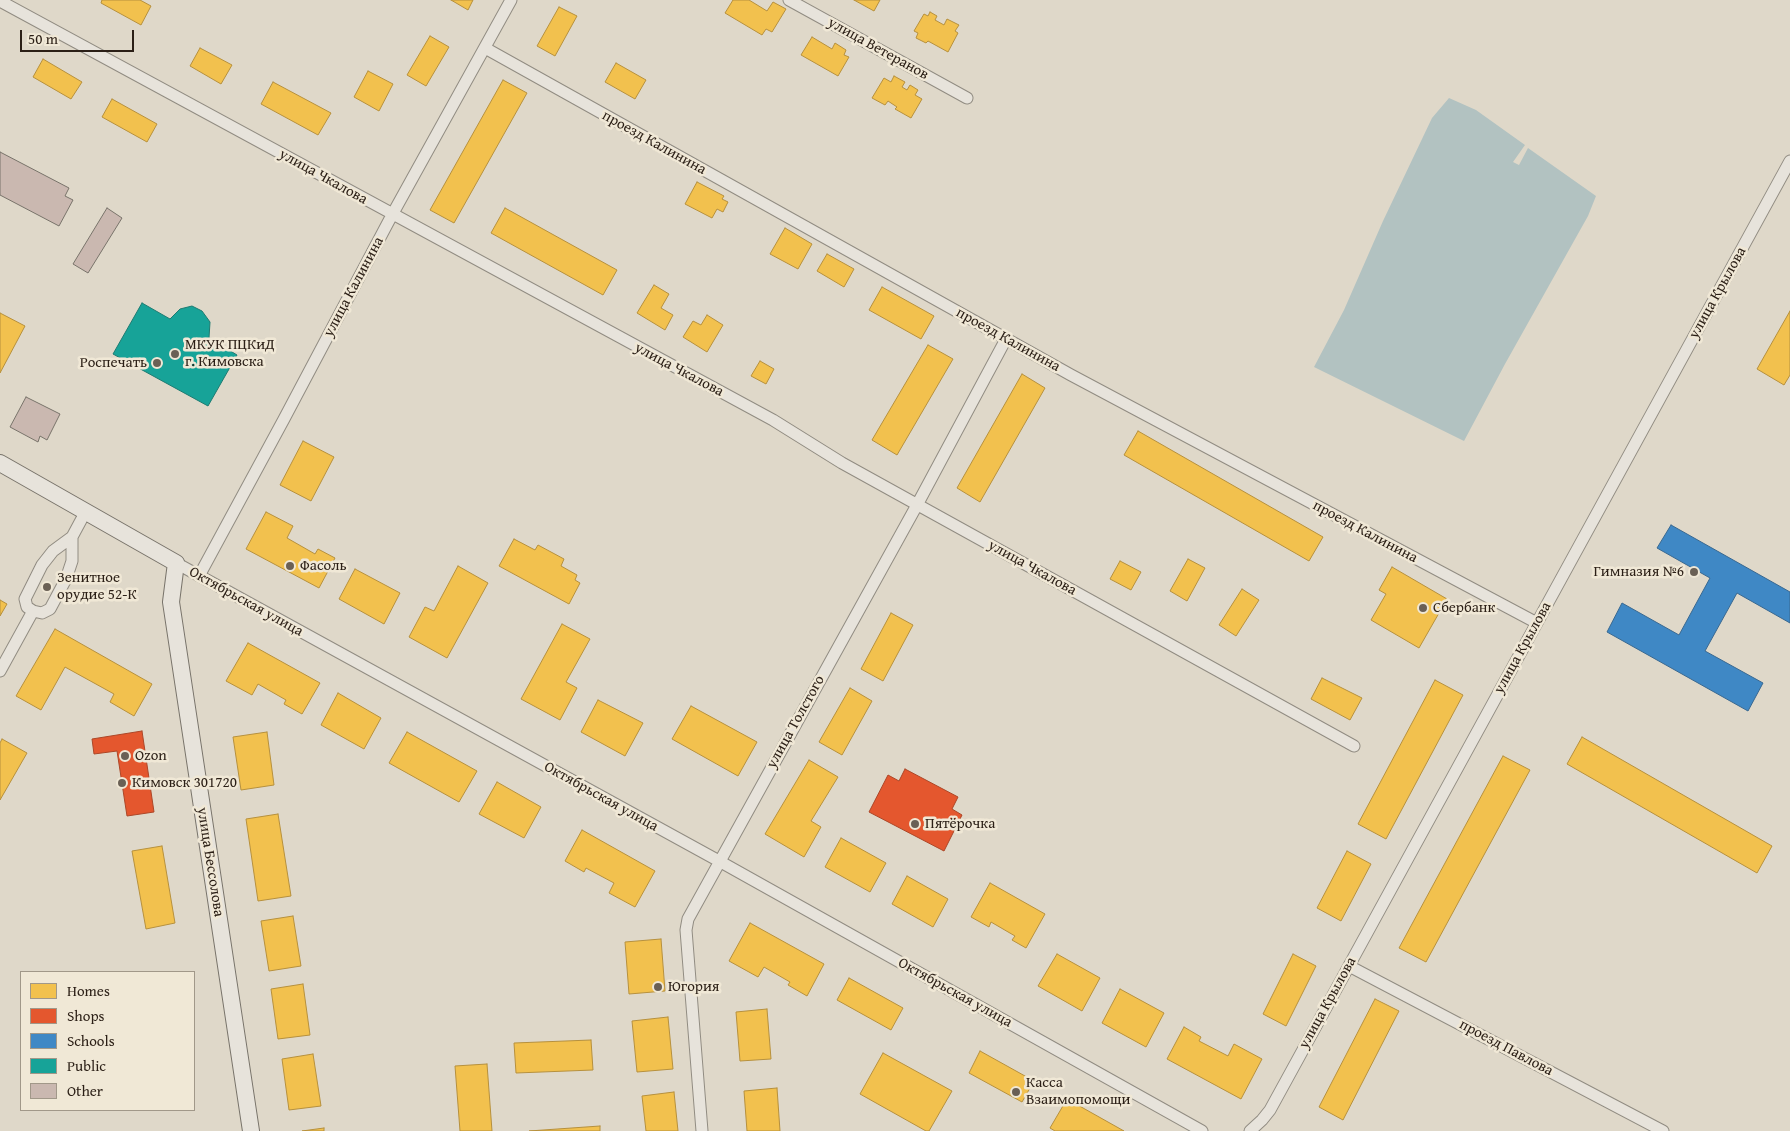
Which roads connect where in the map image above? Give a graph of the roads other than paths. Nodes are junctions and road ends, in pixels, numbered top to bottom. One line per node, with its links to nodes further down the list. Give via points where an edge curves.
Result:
1 (512, 0): 4 (street, улица Калинина)
2 (789, 0): 5 (street, улица Ветеранов)
3 (0, 1): 7 (street, улица Чкалова)
4 (485, 48): 7 (street, улица Калинина); 8 (street, проезд Калинина)
5 (967, 98)
6 (1790, 161): 16 (street, улица Крылова)
7 (392, 215): 10 (street, улица Чкалова, via 773,420); 14 (street, улица Калинина)
8 (1006, 339): 10 (street, улица Толстого); 16 (street, проезд Калинина)
9 (0, 463): 11 (main road, Октябрьская улица)
10 (917, 505): 18 (street, улица Чкалова); 19 (street, улица Толстого)
11 (86, 511): 12 (street); 13 (main road, Октябрьская улица)
12 (72, 537): 15 (street, via 72,561 66,579 50,608 42,613); 15 (street, via 53,551 26,594 26,604)
13 (176, 563): 14 (street, Октябрьская улица); 21 (main road, улица Бессолова, via 171,602)
14 (199, 576): 19 (street, Октябрьская улица)
15 (33, 611): 17 (street)
16 (1537, 623): 20 (street, улица Крылова)
17 (0, 671)
18 (1354, 746)
19 (719, 862): 22 (street, улица Толстого, via 686,924); 23 (street, Октябрьская улица)
20 (1349, 966): 24 (street, улица Крылова, via 1270,1110); 25 (street, проезд Павлова)
21 (251, 1131)
22 (702, 1131)
23 (1202, 1131)
24 (1250, 1131)
25 (1663, 1131)

